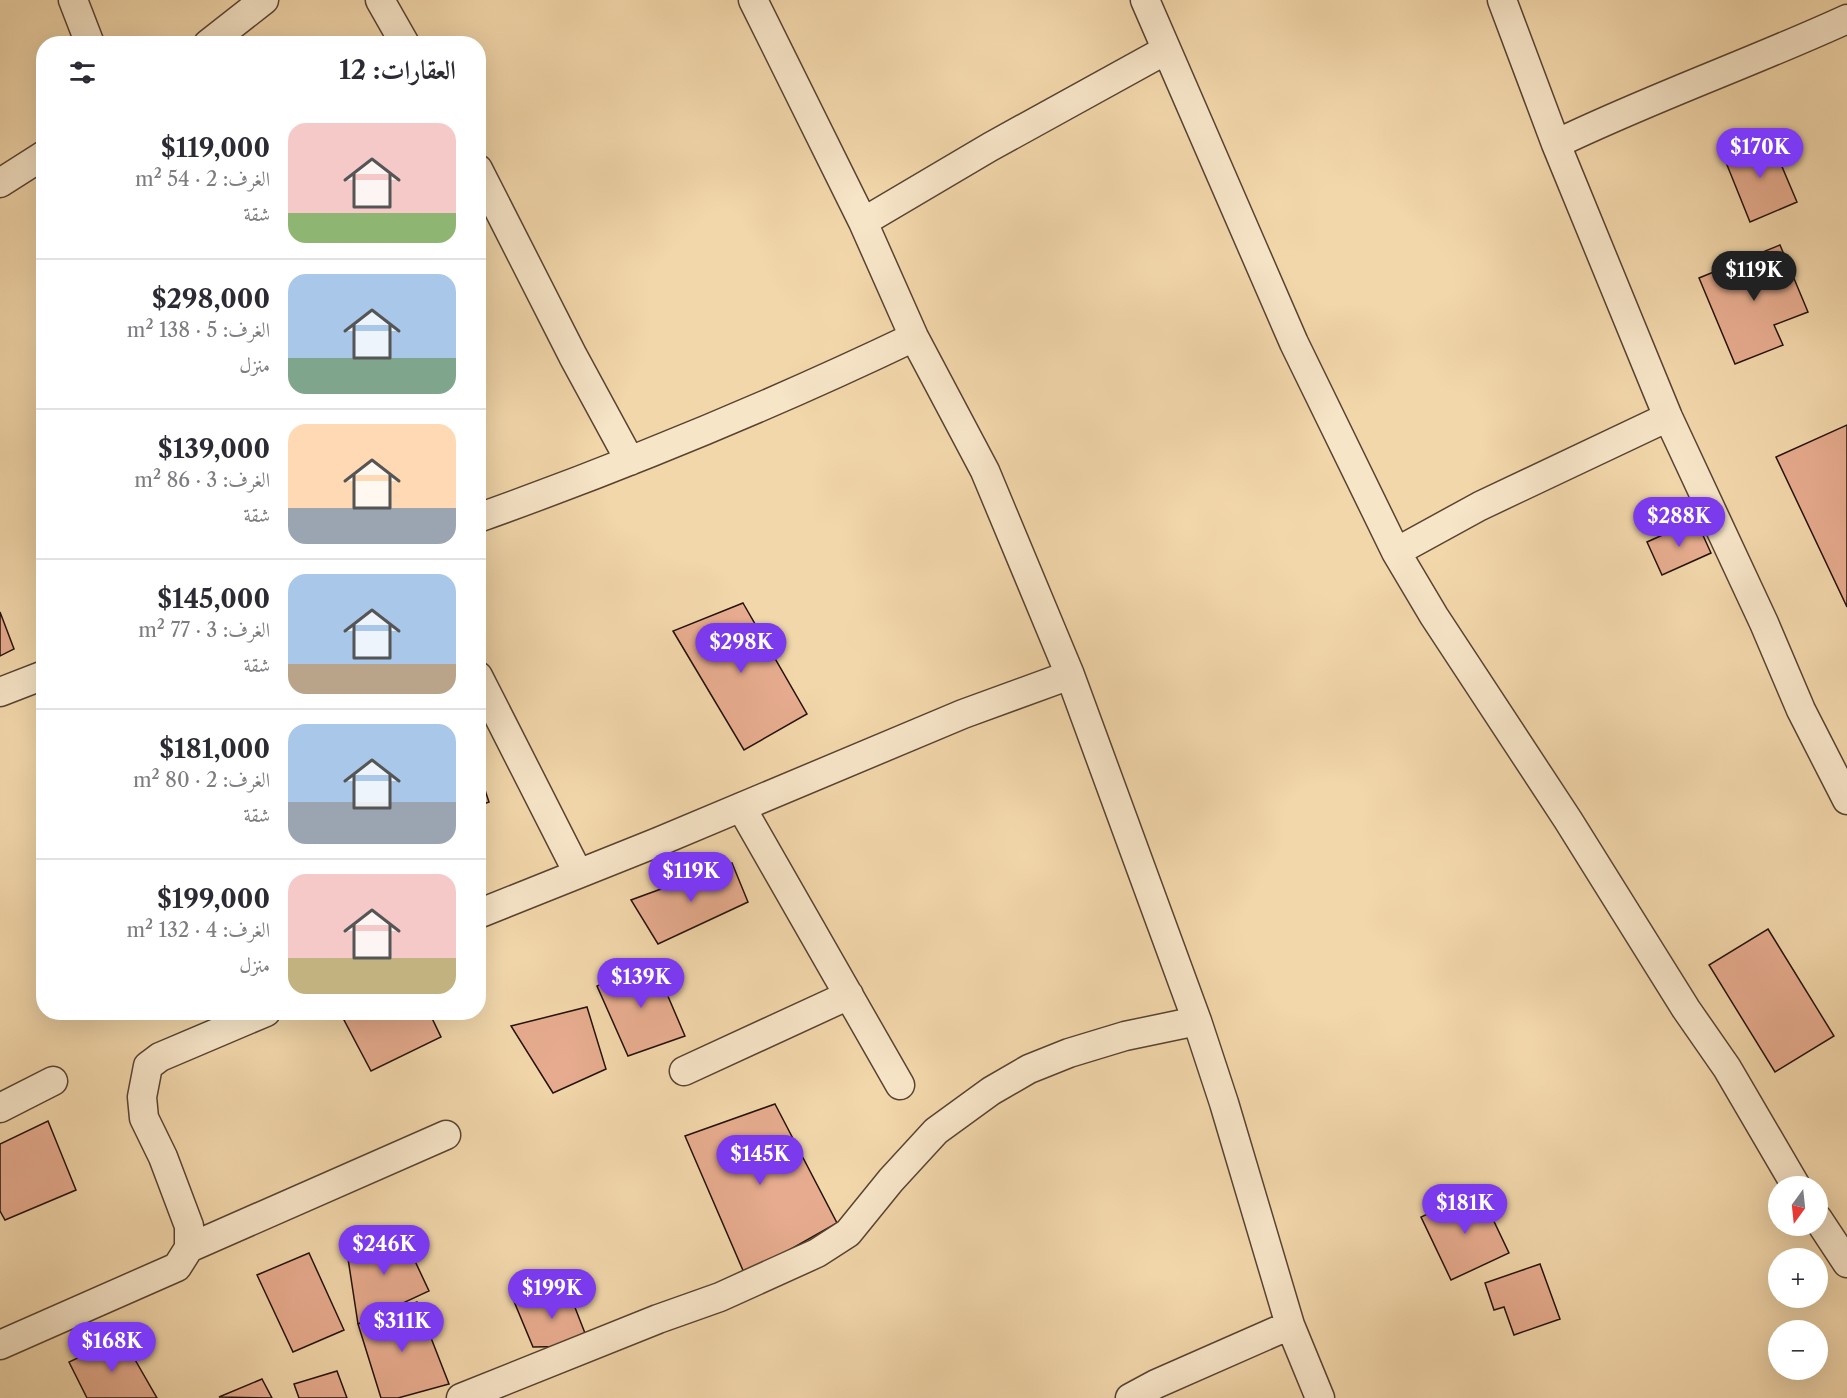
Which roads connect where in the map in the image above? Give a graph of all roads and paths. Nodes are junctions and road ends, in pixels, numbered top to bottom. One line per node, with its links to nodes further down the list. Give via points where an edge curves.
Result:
1 (73, 0): 8 (street)
2 (264, 0): 9 (street)
3 (381, 0): 10 (street)
4 (753, 0): 16 (street)
5 (1145, 0): 11 (street)
6 (1502, 0): 12 (street)
7 (1847, 19): 12 (street)
8 (87, 36)
9 (218, 36)
10 (401, 36)
11 (1166, 50): 16 (street, via 980,152); 21 (street, via 1294,343)
12 (1556, 144): 18 (street)
13 (36, 160): 14 (street)
14 (0, 183)
15 (486, 185): 19 (street)
16 (863, 222): 17 (street)
17 (914, 337): 19 (street, via 837,374); 22 (street, via 985,471)
18 (1668, 417): 21 (street, via 1479,506); 26 (street, via 1801,710)
19 (630, 461): 20 (street)
20 (486, 515)
21 (1396, 552): 38 (street, via 1726,1068)
22 (1070, 675): 27 (street, via 963,714); 32 (street)
23 (36, 678): 24 (street)
24 (0, 692)
25 (486, 692): 28 (street)
26 (1847, 800)
27 (741, 807): 28 (street); 30 (street)
28 (578, 873): 29 (street)
29 (486, 911)
30 (849, 995): 33 (street); 35 (street)
31 (247, 1020): 40 (street, via 160,1057 148,1066 145,1077 144,1118 182,1204 189,1226)
32 (1197, 1021): 42 (street); 44 (street, via 1125,1036 1029,1069 936,1131 848,1233 817,1253 720,1297)
33 (684, 1071)
34 (53, 1082): 36 (street)
35 (900, 1085)
36 (0, 1108)
37 (446, 1135): 40 (street)
38 (1790, 1176)
39 (1832, 1227): 41 (street)
40 (189, 1248): 43 (street, via 177,1267)
41 (1847, 1263)
42 (1290, 1324): 45 (street); 46 (street)
43 (0, 1345)
44 (461, 1398)
45 (1130, 1398)
46 (1320, 1398)

